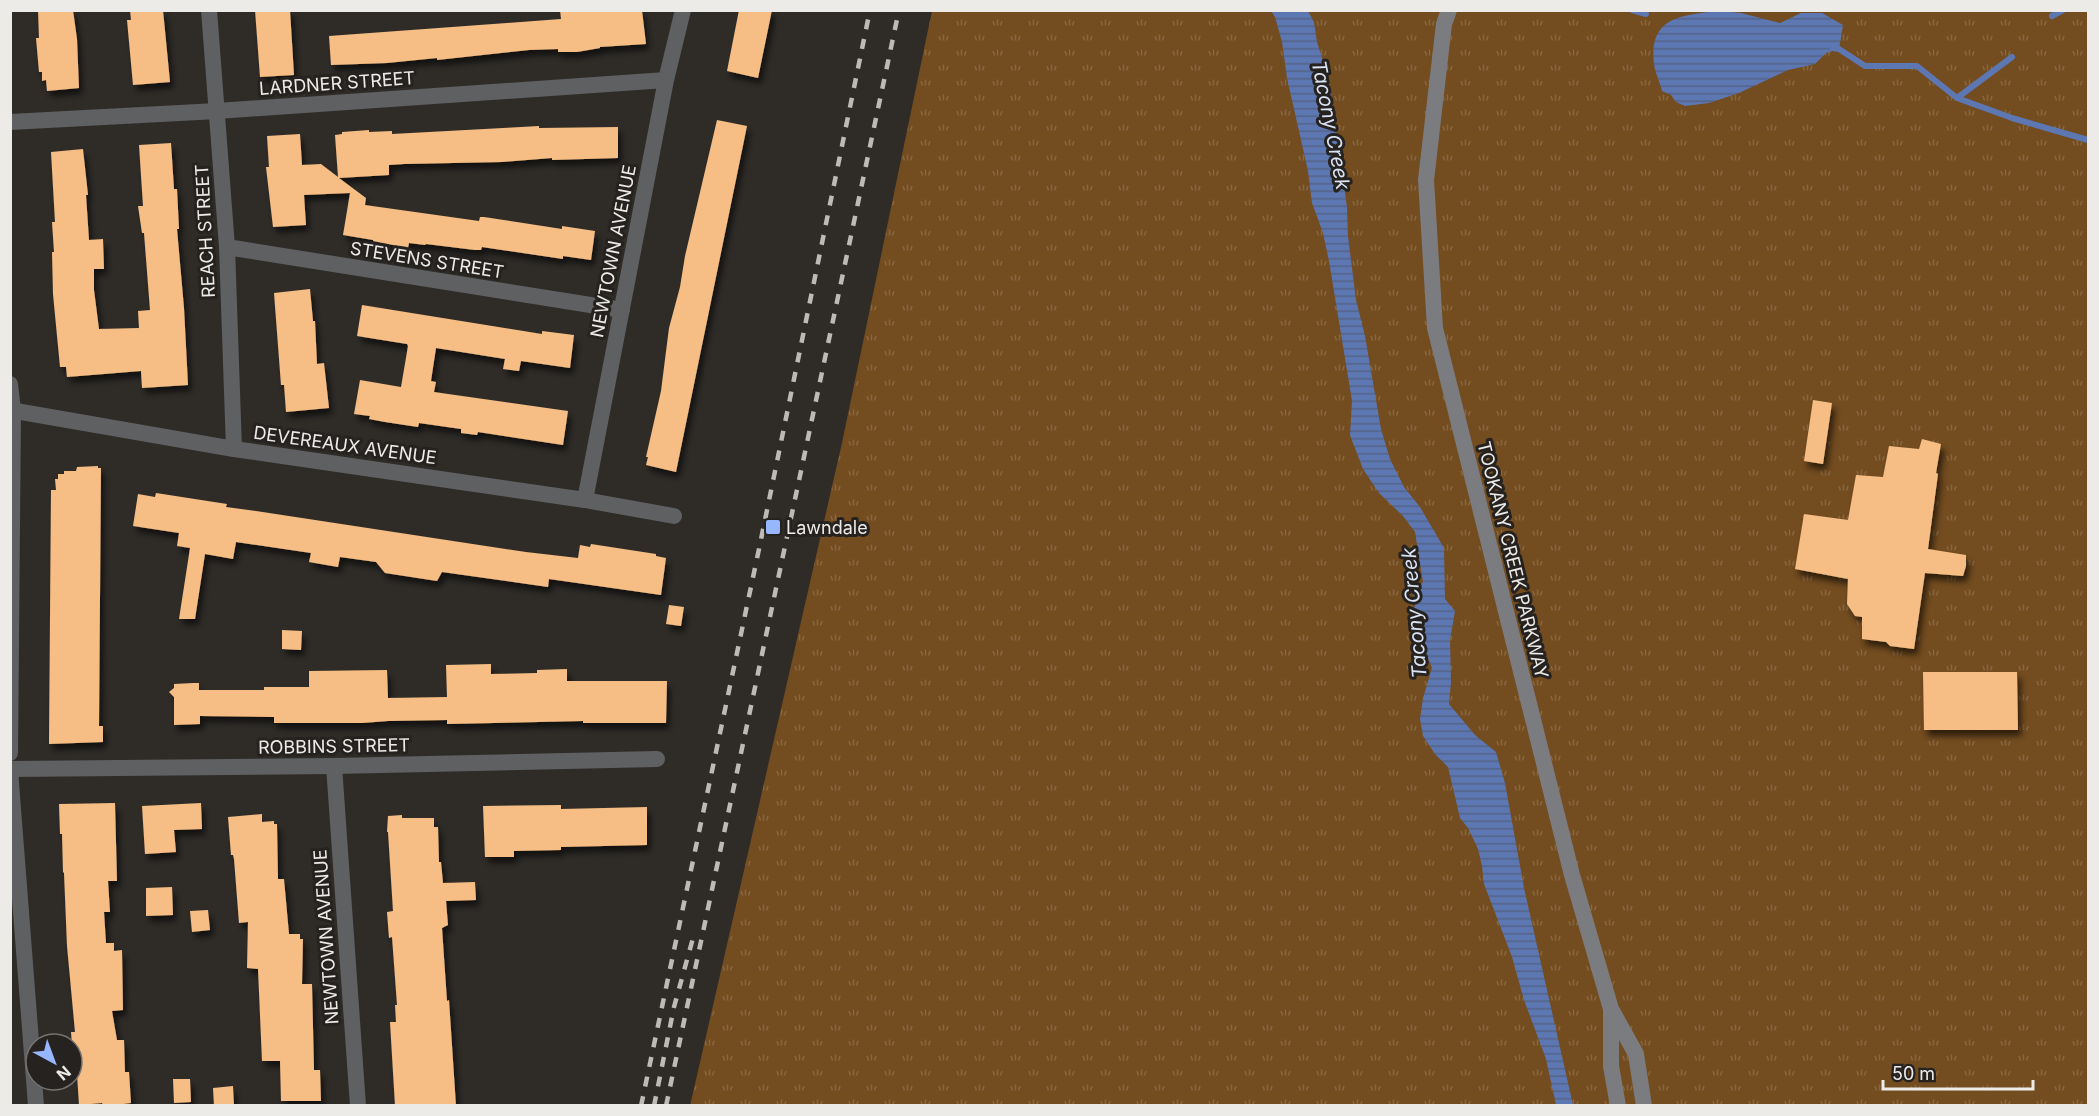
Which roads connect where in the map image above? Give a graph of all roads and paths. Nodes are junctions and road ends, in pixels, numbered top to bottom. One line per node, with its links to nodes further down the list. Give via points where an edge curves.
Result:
1 (209, 10): 5 (street, REACH STREET)
2 (682, 10): 4 (street, NEWTOWN AVENUE)
3 (1449, 10): 18 (main road, TOOKANY CREEK PARKWAY, via 1444,24 1426,180 1435,328 1572,875)
4 (666, 80): 5 (street, LARDNER STREET); 8 (street, NEWTOWN AVENUE)
5 (217, 111): 6 (street, LARDNER STREET); 7 (street, REACH STREET)
6 (10, 122)
7 (227, 247): 8 (street, STEVENS STREET); 11 (street, REACH STREET)
8 (622, 310): 12 (street, NEWTOWN AVENUE)
9 (10, 384): 10 (street)
10 (12, 411): 11 (street, DEVEREAUX AVENUE); 14 (street)
11 (234, 450): 12 (street, DEVEREAUX AVENUE)
12 (585, 500): 13 (street, DEVEREAUX AVENUE)
13 (674, 516)
14 (10, 753)
15 (657, 759): 16 (street, ROBBINS STREET)
16 (334, 766): 17 (street, ROBBINS STREET); 20 (street, NEWTOWN AVENUE)
17 (10, 770): 19 (street)
18 (1611, 1010): 21 (main road, via 1611,1066); 22 (main road, TOOKANY CREEK PARKWAY, via 1636,1054)
19 (36, 1106)
20 (358, 1106)
21 (1618, 1106)
22 (1644, 1106)

